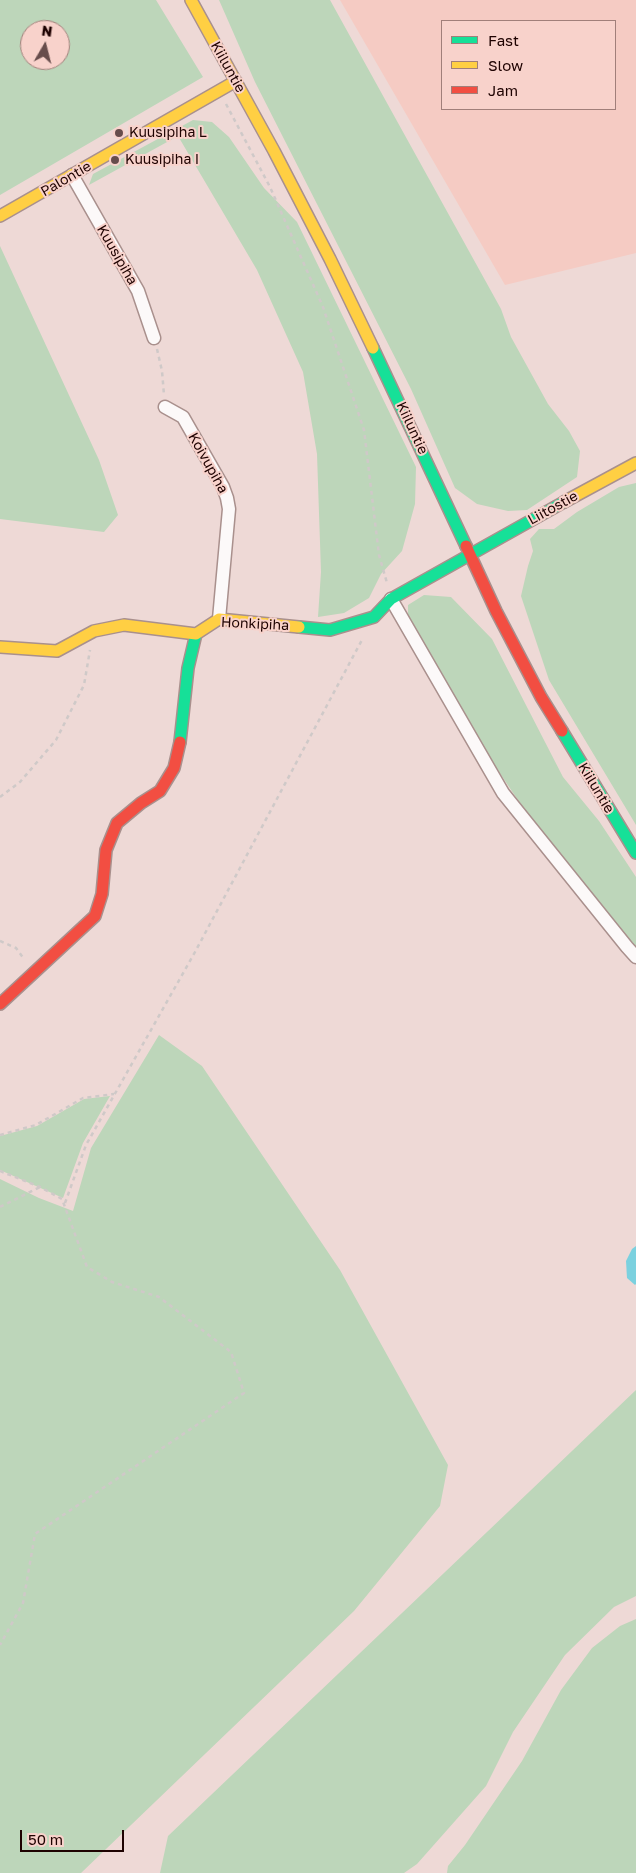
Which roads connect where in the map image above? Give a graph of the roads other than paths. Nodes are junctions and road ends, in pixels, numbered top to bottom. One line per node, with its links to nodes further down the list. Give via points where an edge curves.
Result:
1 (191, 0): 2 (street, Kiiluntie)
2 (236, 81): 3 (street, Palontie); 8 (street, Kiiluntie, via 330,259)
3 (72, 175): 4 (street, Palontie); 5 (street, Kuusipiha, via 138,291)
4 (0, 216)
5 (154, 338)
6 (165, 407): 10 (street, Koivupiha, via 183,417 227,498 229,510)
7 (636, 462): 8 (street, Liitostie)
8 (469, 554): 9 (street); 13 (street, Kiiluntie, via 541,697)
9 (391, 599): 10 (street, Honkipiha, via 374,617 330,630); 14 (street, via 503,793)
10 (219, 619): 11 (street, Honkipiha)
11 (196, 634): 12 (street, via 124,625 94,632 56,651); 15 (street, via 174,768 160,791 117,822 106,850 102,894 95,916)
12 (0, 647)
13 (636, 853)
14 (636, 956)
15 (0, 1004)

